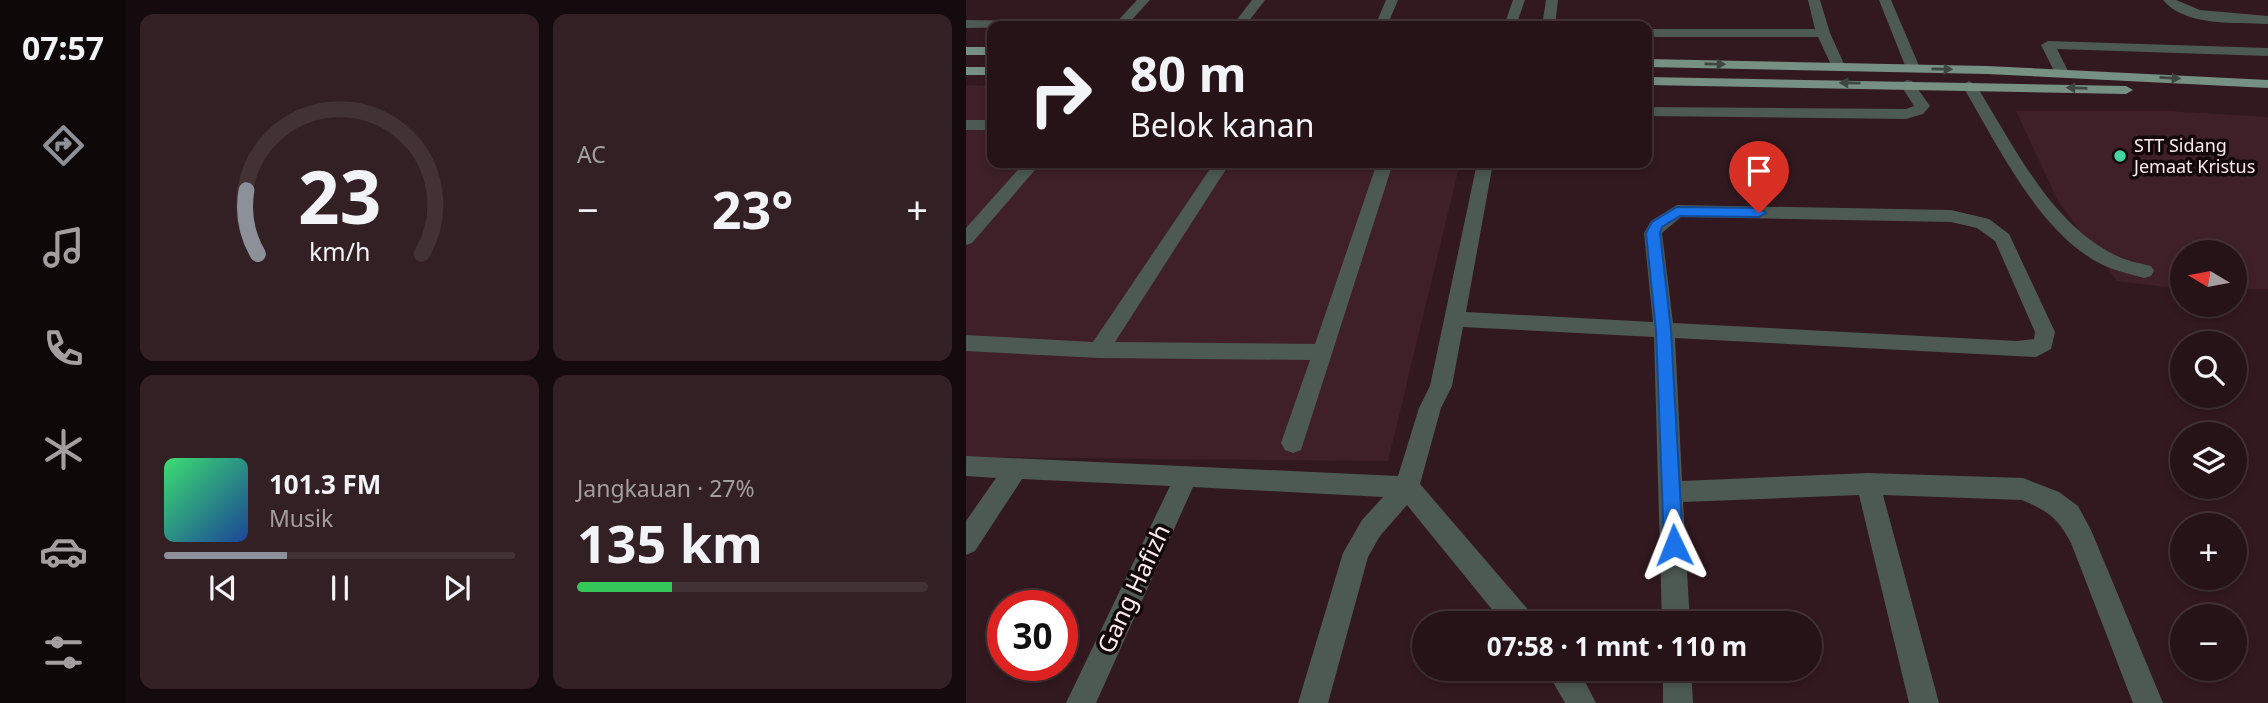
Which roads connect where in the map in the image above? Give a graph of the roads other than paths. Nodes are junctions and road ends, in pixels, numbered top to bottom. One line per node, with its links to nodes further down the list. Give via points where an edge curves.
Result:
1 (1144, 0): 10 (street)
2 (1259, 0): 11 (street)
3 (1392, 0): 12 (street)
4 (1519, 0): 13 (street)
5 (1552, 0): 14 (street)
6 (1814, 0): 18 (street)
7 (1885, 0): 24 (street)
8 (2169, 0): 9 (street, via 2187,12)
9 (2268, 20)
10 (1124, 21)
11 (1242, 21)
12 (1383, 21)
13 (1512, 21)
14 (1550, 21)
15 (966, 24): 16 (street)
16 (987, 24)
17 (1652, 33): 18 (street)
18 (1823, 33): 23 (street)
19 (966, 51): 20 (main road)
20 (987, 51)
21 (2268, 51): 27 (street, via 2048,45)
22 (1652, 63): 23 (main road, one-way to 23)
23 (1838, 66): 24 (main road)
24 (1913, 68): 27 (main road, one-way to 27)
25 (966, 71): 26 (main road)
26 (987, 71)
27 (2062, 73): 30 (main road, one-way to 30)
28 (1652, 81): 29 (main road, one-way to 28)
29 (1907, 84): 31 (main road); 33 (street, via 1922,106 1906,114)
30 (2268, 84)
31 (1969, 85): 32 (main road, one-way to 31); 41 (street, via 2067,232 2107,260)
32 (2268, 96)
33 (1652, 112)
34 (966, 125): 35 (street)
35 (987, 125)
36 (1029, 168): 40 (street)
37 (1219, 168): 45 (street)
38 (1383, 168): 46 (street)
39 (1484, 168): 42 (street)
40 (966, 239)
41 (2144, 271)
42 (1455, 319): 43 (street); 52 (street, via 1441,386)
43 (1664, 330): 43 (street, via 2017,349 2036,349 2044,343 2045,332 2010,249 1997,231 1983,223 1951,216 1677,211 1653,233); 53 (street)
44 (966, 343): 45 (street)
45 (1099, 350): 46 (street)
46 (1324, 352): 47 (street)
47 (1293, 443)
48 (966, 466): 49 (street)
49 (1016, 468): 50 (street); 54 (street)
50 (1187, 475): 52 (street); 59 (street, Gang Hafizh)
51 (1868, 484): 53 (street); 63 (street); 64 (street, via 2024,489 2069,514)
52 (1407, 486): 55 (street); 60 (street, via 1356,553)
53 (1672, 492): 56 (street)
54 (966, 543)
55 (1511, 611)
56 (1676, 611)
57 (1569, 681): 61 (street)
58 (1677, 681): 62 (street)
59 (1081, 703)
60 (1313, 703)
61 (1581, 703)
62 (1678, 703)
63 (1924, 703)
64 (2148, 703)

